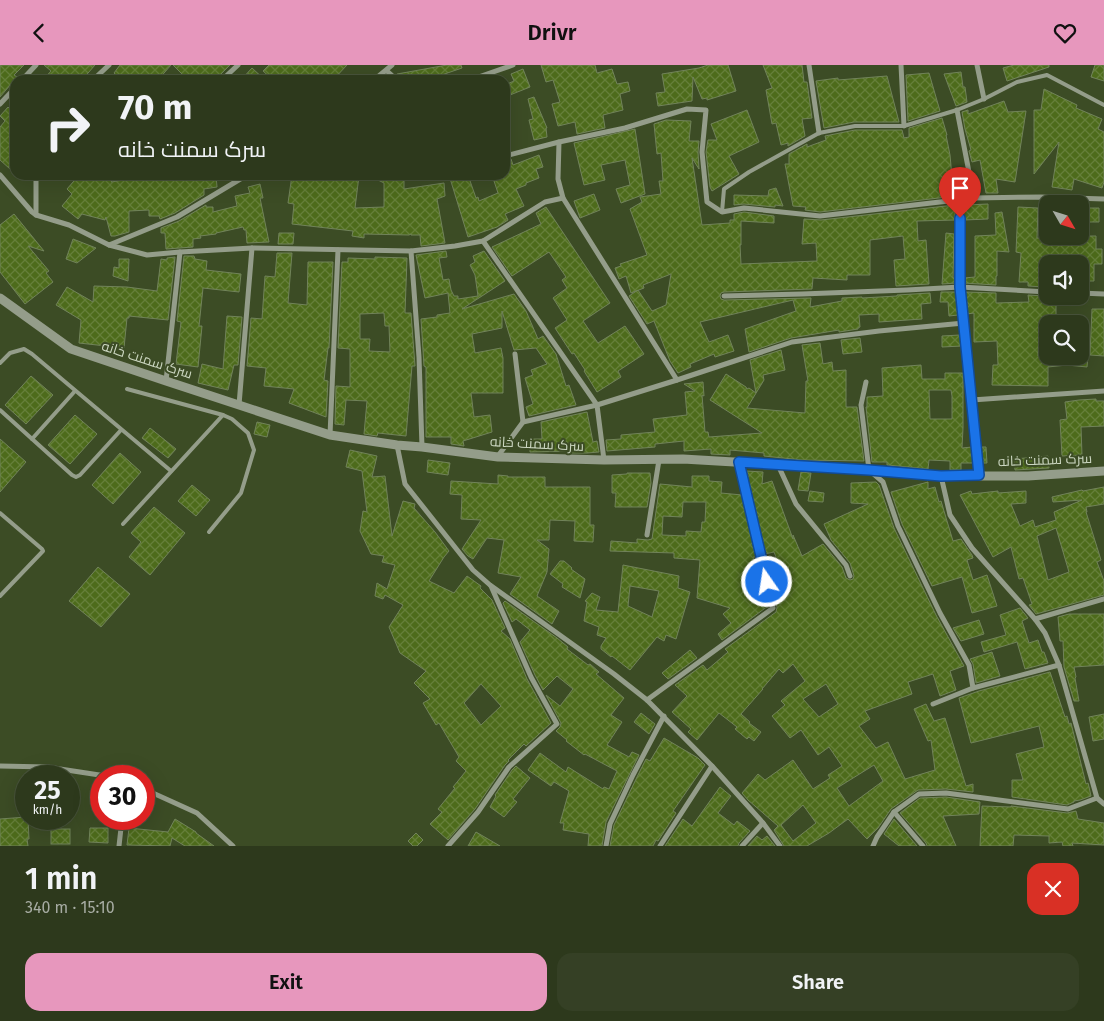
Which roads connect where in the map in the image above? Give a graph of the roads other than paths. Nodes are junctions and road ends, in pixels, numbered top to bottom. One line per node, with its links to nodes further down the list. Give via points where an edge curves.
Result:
1 (36, 65): 10 (street)
2 (109, 65): 11 (street)
3 (238, 65): 12 (street)
4 (392, 65): 9 (street)
5 (513, 65): 15 (street)
6 (810, 65): 22 (street)
7 (901, 65): 21 (street)
8 (978, 65): 17 (street)
9 (387, 71): 13 (street); 14 (street)
10 (27, 75)
11 (98, 75)
12 (227, 75)
13 (381, 75)
14 (391, 75)
15 (484, 75)
16 (10, 93): 18 (street)
17 (984, 99): 19 (lane, via 1017,82 1047,75); 20 (lane)
18 (0, 104)
19 (1104, 105)
20 (957, 110): 21 (lane); 29 (street)
21 (904, 126): 22 (lane, via 855,126)
22 (819, 133): 32 (lane, via 724,189)
23 (559, 142): 24 (street); 28 (street, via 558,179); 32 (street, via 625,128 687,109 706,110 702,152 707,202)
24 (510, 155)
25 (0, 175): 33 (street)
26 (36, 180): 33 (street)
27 (239, 180): 35 (street, via 177,217)
28 (563, 198): 34 (street, via 545,202); 49 (street)
29 (974, 198): 30 (street); 31 (street)
30 (1104, 199)
31 (959, 200): 32 (street, via 820,216 744,208); 40 (street)
32 (722, 212)
33 (36, 215): 35 (street, via 69,225)
34 (483, 241): 38 (street); 57 (street)
35 (109, 245): 39 (street, via 146,255)
36 (252, 248): 37 (street); 39 (street); 56 (street)
37 (338, 250): 38 (street); 62 (street)
38 (411, 251): 65 (street)
39 (180, 252): 50 (street)
40 (960, 287): 41 (street); 44 (street); 46 (street)
41 (1039, 291)
42 (1089, 293): 43 (street)
43 (1104, 294)
44 (724, 296)
45 (0, 299): 50 (street, سرک سمنت خانه, via 70,349)
46 (964, 323): 49 (street, via 792,342); 55 (street)
47 (515, 354): 60 (street)
48 (0, 363): 53 (lane, via 10,353 24,349)
49 (677, 380): 57 (street)
50 (166, 381): 56 (street, سرک سمنت خانه)
51 (866, 382): 71 (street, via 861,405)
52 (127, 389): 59 (lane)
53 (75, 391): 61 (lane); 63 (lane)
54 (1104, 391): 55 (street)
55 (972, 400): 74 (street)
56 (239, 405): 62 (street, سرک سمنت خانه)
57 (597, 405): 60 (street); 67 (street)
58 (0, 410): 63 (lane)
59 (223, 415): 72 (lane); 78 (lane, via 248,433 254,450 241,493)
60 (523, 422): 66 (street)
61 (121, 430): 63 (lane, via 76,477); 72 (lane)
62 (330, 435): 64 (street, سرک سمنت خانه)
63 (32, 439)
64 (397, 445): 65 (street, سرک سمنت خانه); 81 (street, via 405,483 473,570)
65 (422, 447): 66 (street, سرک سمنت خانه)
66 (498, 457): 67 (street, سرک سمنت خانه)
67 (604, 460): 68 (street, سرک سمنت خانه)
68 (660, 460): 69 (street, سرک سمنت خانه); 79 (street)
69 (739, 462): 70 (street, سرک سمنت خانه); 87 (street, via 773,608)
70 (778, 465): 71 (street, سرک سمنت خانه); 80 (street, via 796,504 846,565)
71 (869, 470): 75 (street, سرک سمنت خانه); 86 (street, via 883,482 898,527 969,665)
72 (172, 471): 77 (lane)
73 (1104, 471): 74 (street, سرک سمنت خانه, via 1028,476)
74 (979, 475): 75 (street, سرک سمنت خانه)
75 (941, 476): 84 (street, via 950,515 972,548)
76 (0, 513): 82 (lane, via 43,551)
77 (123, 524)
78 (209, 532)
79 (647, 535)
80 (850, 576)
81 (490, 585): 87 (street); 101 (street, via 531,677 557,724 508,767 478,811)
82 (0, 596)
83 (1104, 599): 84 (street)
84 (1035, 619): 85 (street)
85 (1059, 665): 86 (street); 94 (street)
86 (973, 688): 88 (street)
87 (647, 700): 89 (street)
88 (933, 704)
89 (664, 716): 91 (street); 102 (street, via 610,824)
90 (0, 766): 92 (street, via 47,767)
91 (712, 766): 97 (street); 103 (street)
92 (90, 774)
93 (155, 794): 100 (street, via 197,813)
94 (1097, 798): 95 (street); 96 (street, via 1068,809 946,793 919,794)
95 (1104, 804)
96 (894, 812): 106 (street); 107 (street)
97 (763, 823): 104 (street); 105 (street)
98 (121, 830): 99 (street)
99 (119, 846)
100 (234, 846)
101 (448, 846)
102 (606, 846)
103 (660, 846)
104 (742, 846)
105 (780, 846)
106 (873, 846)
107 (923, 846)

